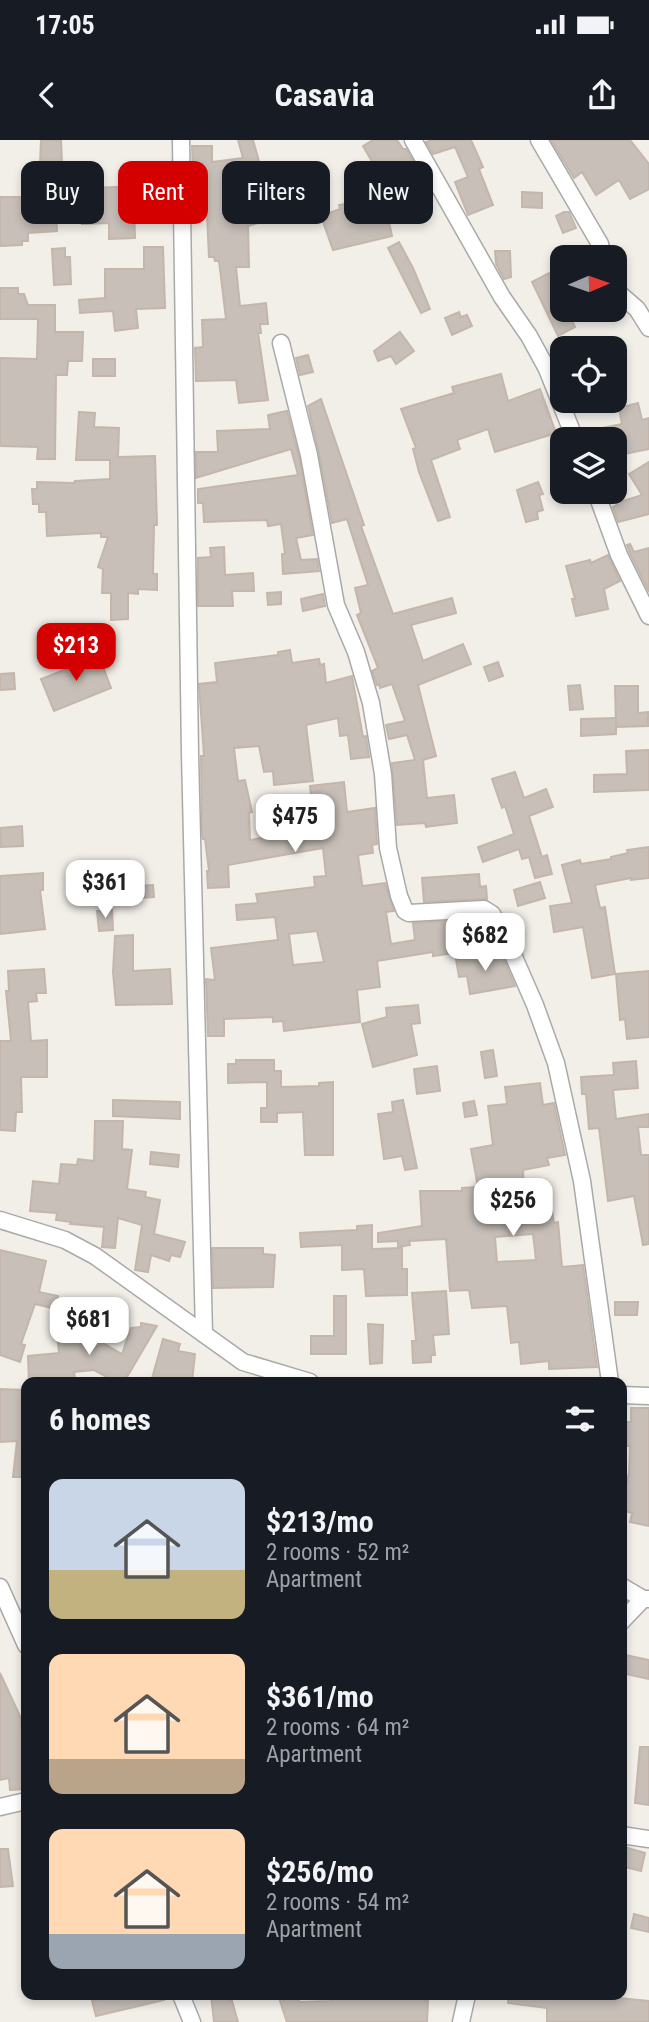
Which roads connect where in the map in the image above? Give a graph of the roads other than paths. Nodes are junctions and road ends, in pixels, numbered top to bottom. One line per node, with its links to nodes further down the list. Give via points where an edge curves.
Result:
1 (180, 140): 12 (street)
2 (413, 140): 8 (street, via 529,335)
3 (539, 140): 4 (street)
4 (600, 245)
5 (627, 301): 6 (street)
6 (649, 328)
7 (281, 343): 14 (street, via 309,455 336,605 371,703 383,774 388,848 399,896 409,913 484,909 492,914 521,973 556,1063 582,1181)
8 (570, 427)
9 (600, 504): 10 (street)
10 (649, 616)
11 (0, 1220): 12 (street, via 65,1240 95,1256)
12 (204, 1334): 13 (street, via 243,1362)
13 (288, 1377)
14 (609, 1377)
15 (627, 1395): 16 (street)
16 (649, 1396)
17 (0, 1587): 21 (street)
18 (627, 1589): 19 (street)
19 (646, 1599): 20 (street)
20 (627, 1616)
21 (21, 1634)
22 (21, 1802): 23 (street)
23 (0, 1807)
24 (627, 1836): 25 (street)
25 (649, 1839)
26 (183, 2000): 28 (street)
27 (466, 2000): 29 (street)
28 (192, 2022)
29 (461, 2022)

